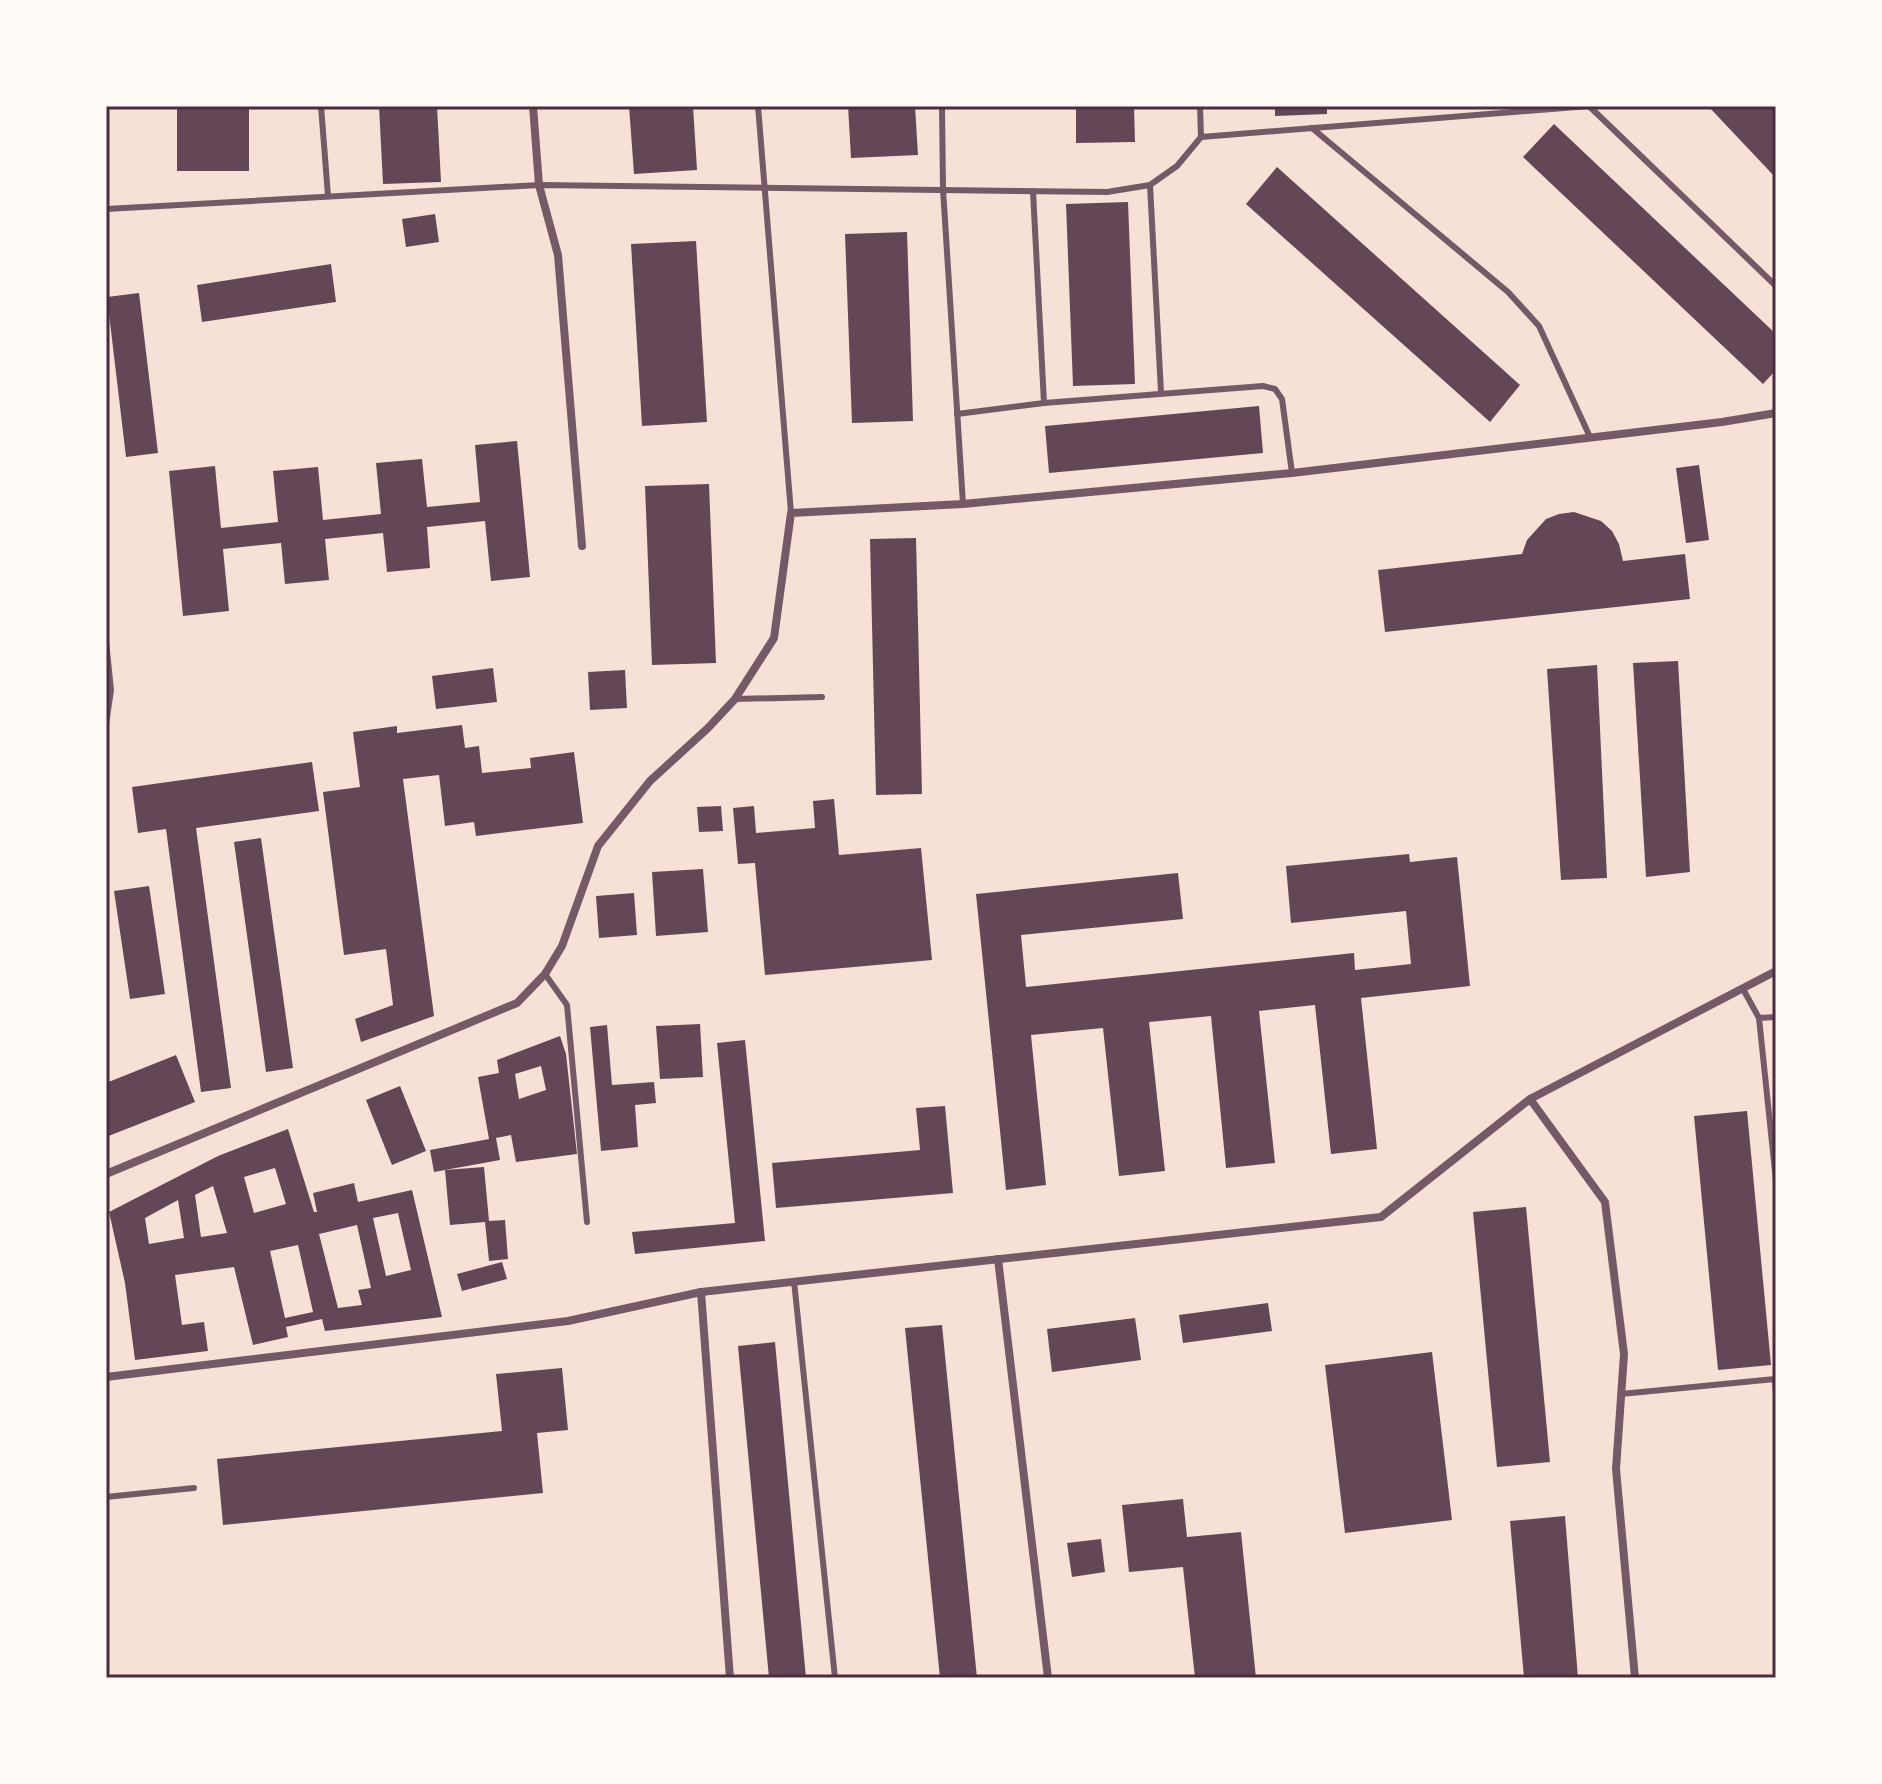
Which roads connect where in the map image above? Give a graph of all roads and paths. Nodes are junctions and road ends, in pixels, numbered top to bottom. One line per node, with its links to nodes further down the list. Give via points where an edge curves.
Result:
1 (321, 106): 14 (lane)
2 (533, 106): 9 (street)
3 (758, 106): 11 (lane)
4 (942, 106): 12 (lane)
5 (1200, 106): 8 (lane)
6 (1589, 106): 7 (lane); 16 (lane)
7 (1312, 128): 8 (lane); 21 (lane, via 1508,292 1539,326)
8 (1201, 137): 10 (lane, via 1177,166)
9 (539, 185): 11 (lane); 14 (lane); 25 (street, via 558,255)
10 (1150, 185): 13 (lane, via 1107,192); 17 (lane)
11 (764, 188): 12 (lane); 24 (lane)
12 (943, 189): 13 (lane); 20 (lane)
13 (1033, 191): 18 (lane)
14 (328, 196): 15 (lane)
15 (106, 209)
16 (1776, 286)
17 (1161, 392): 18 (lane); 22 (lane, via 1275,389 1282,399)
18 (1044, 403): 20 (lane)
19 (1776, 413): 21 (street)
20 (957, 414): 23 (lane)
21 (1590, 437): 22 (street)
22 (1292, 473): 23 (street)
23 (963, 504): 24 (street)
24 (791, 513): 28 (street, via 774,638)
25 (582, 546)
26 (106, 641): 29 (lane, via 111,690)
27 (822, 697): 28 (lane)
28 (735, 699): 31 (street, via 650,781 598,846 562,946)
29 (106, 724)
30 (1776, 971): 32 (street)
31 (545, 974): 36 (street, via 517,1003); 38 (lane, via 567,1005)
32 (1743, 989): 34 (lane); 35 (street)
33 (1776, 1017): 34 (lane)
34 (1759, 1018): 37 (lane)
35 (1530, 1099): 39 (street, via 1381,1217); 43 (street, via 1605,1202 1624,1354)
36 (106, 1174)
37 (1776, 1181)
38 (587, 1222)
39 (998, 1259): 40 (street); 49 (street)
40 (794, 1281): 41 (street); 48 (lane)
41 (701, 1292): 42 (street, via 568,1321); 47 (street)
42 (106, 1377)
43 (1621, 1394): 44 (lane, via 1775,1379); 50 (street, via 1616,1469)
44 (1776, 1394)
45 (194, 1488): 46 (lane)
46 (106, 1497)
47 (730, 1678)
48 (835, 1678)
49 (1048, 1678)
50 (1635, 1678)

